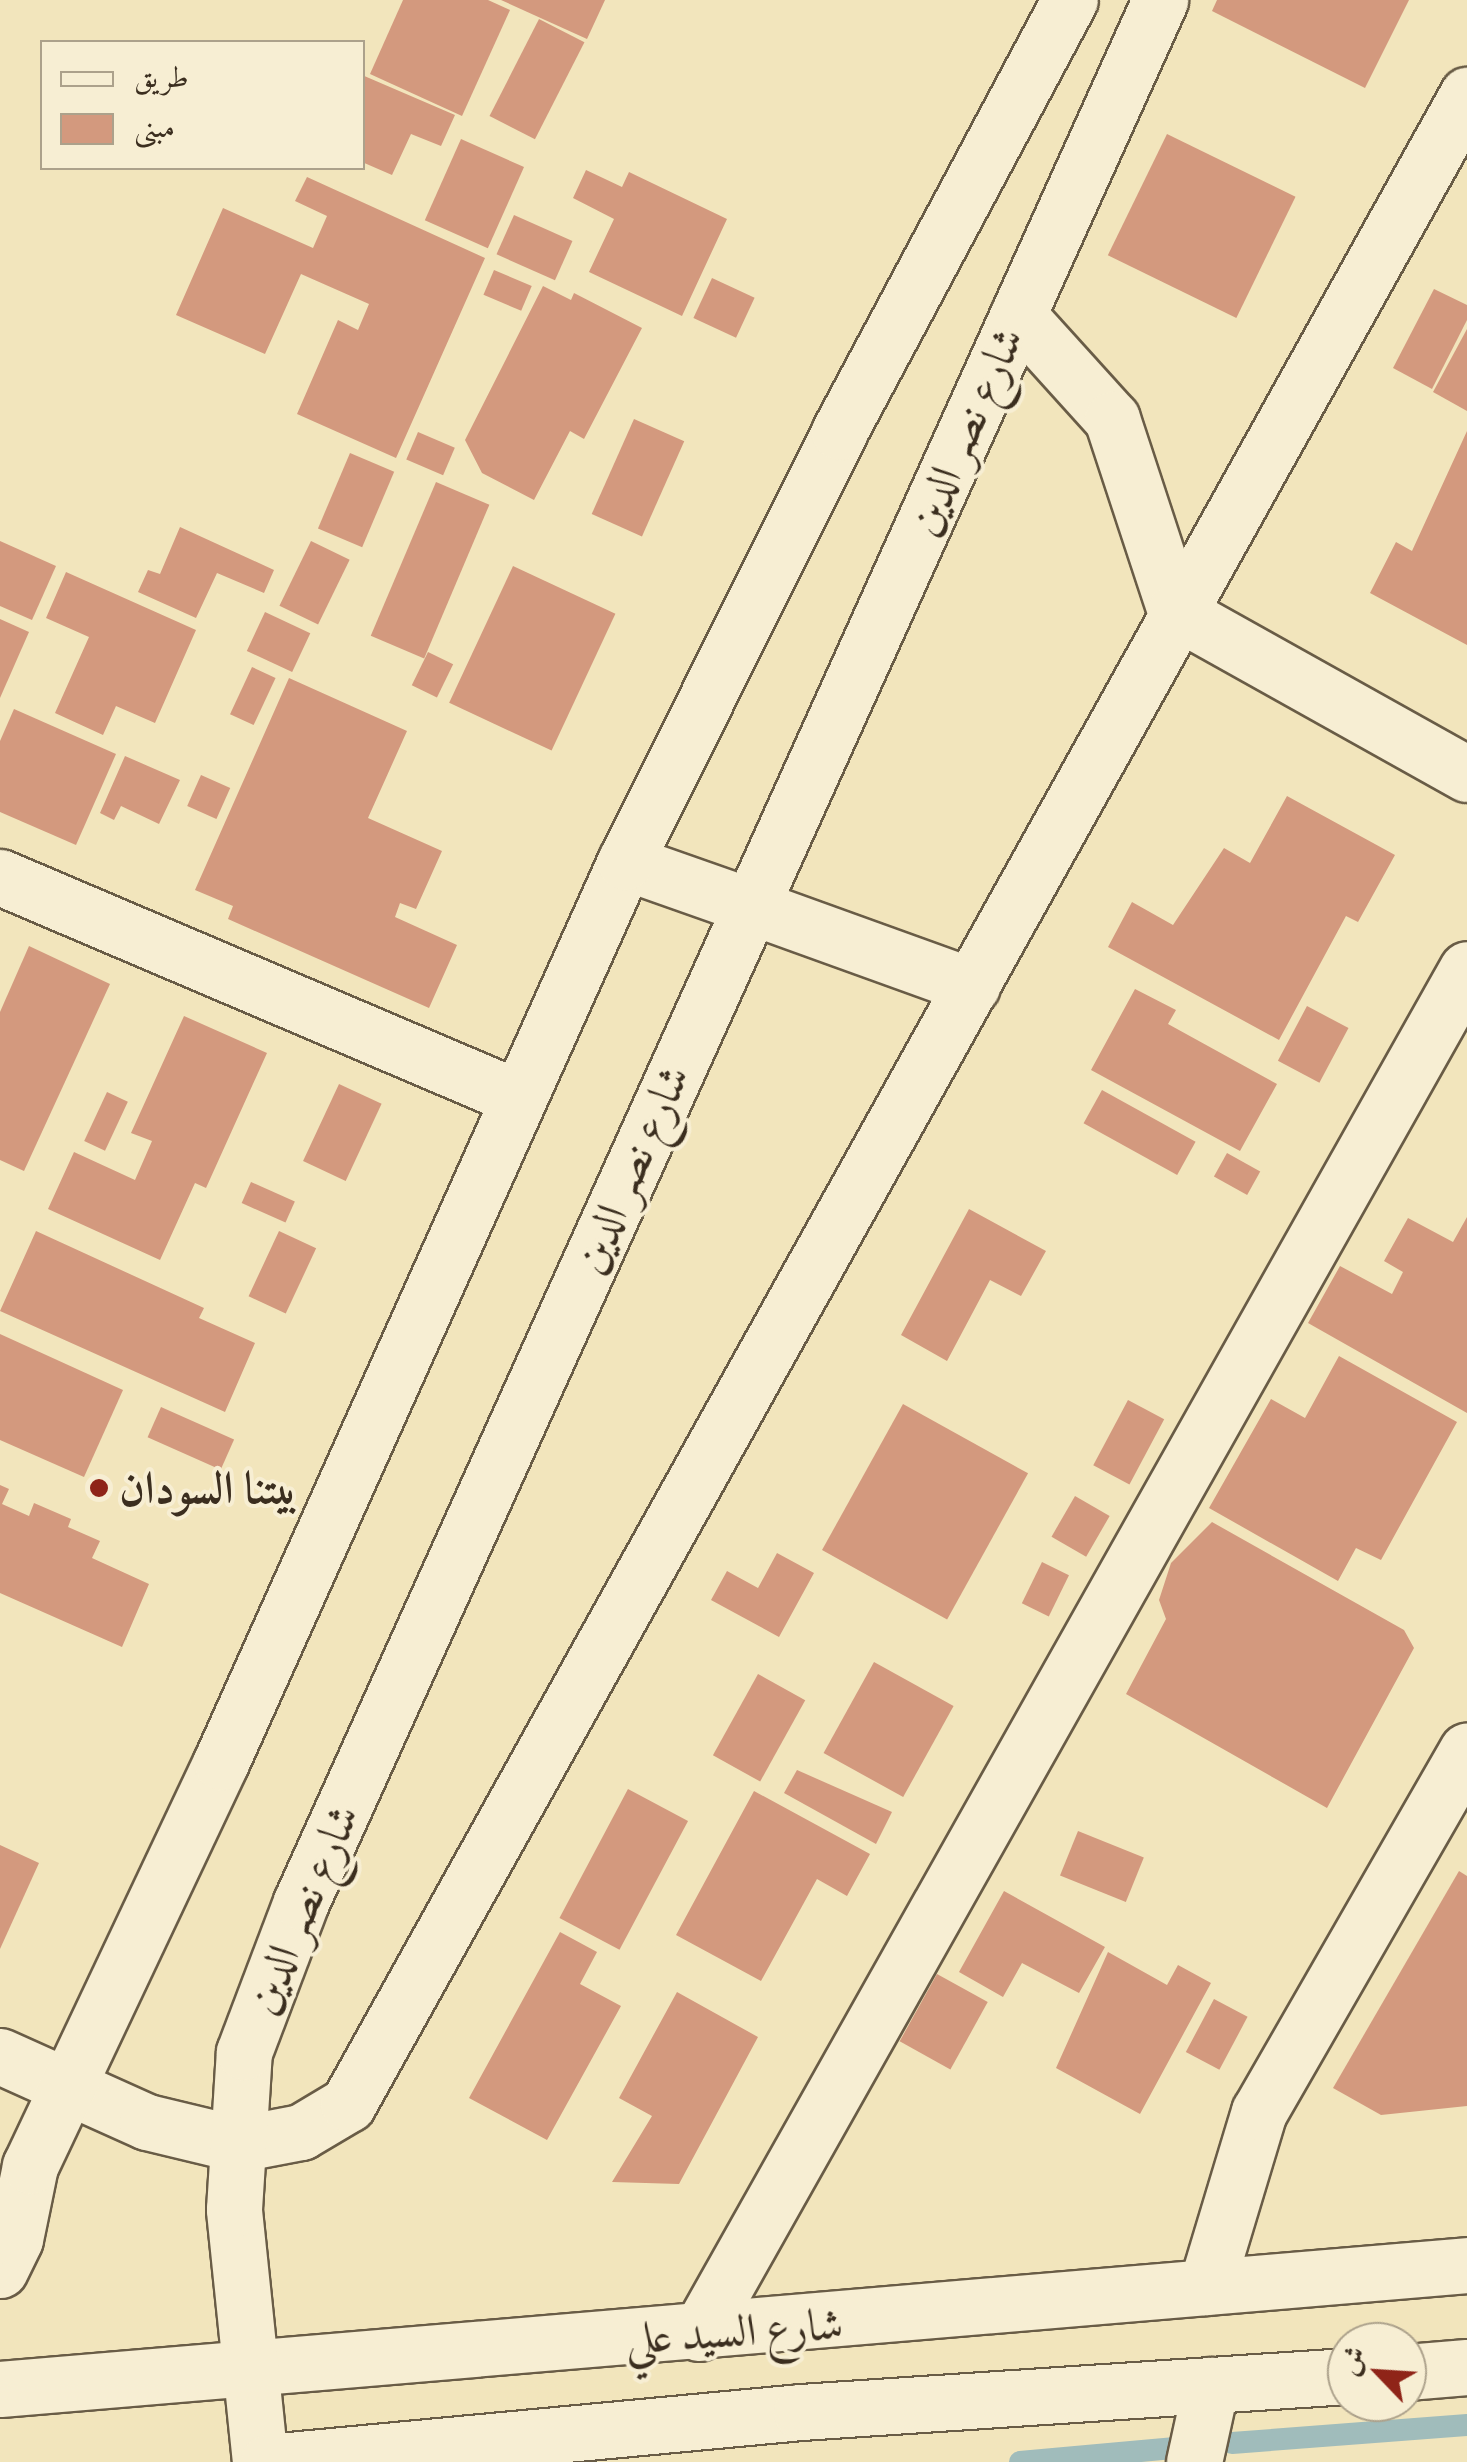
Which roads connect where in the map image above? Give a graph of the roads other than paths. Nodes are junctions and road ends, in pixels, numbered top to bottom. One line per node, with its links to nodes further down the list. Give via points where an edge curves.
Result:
1 (1070, 0): 7 (street, via 839,432)
2 (1160, 0): 4 (street, شارع نصر الدين)
3 (1467, 95): 5 (street)
4 (1018, 315): 5 (street, via 1112,419); 9 (street, شارع نصر الدين)
5 (1175, 611): 6 (street); 11 (street)
6 (1467, 774)
7 (625, 862): 9 (street); 12 (street)
8 (0, 877): 12 (street)
9 (750, 906): 11 (street); 16 (street, شارع نصر الدين, via 301,1902 244,2052)
10 (1467, 969): 20 (street)
11 (972, 986): 16 (street, via 356,2090 301,2132)
12 (518, 1098): 15 (street)
13 (1467, 1751): 19 (street, via 1259,2112)
14 (0, 2056): 15 (street)
15 (68, 2088): 16 (street, via 148,2122); 18 (street, via 30,2166 16,2239)
16 (238, 2144): 22 (street, شارع نصر الدين, via 238,2284)
17 (1467, 2265): 19 (street, شارع السيد علي)
18 (0, 2270)
19 (1206, 2286): 20 (street, شارع السيد علي)
20 (699, 2333): 22 (street, شارع السيد علي)
21 (1467, 2367): 23 (street)
22 (252, 2370): 26 (street, شارع السيد علي); 28 (street, شارع نصر الدين)
23 (1427, 2370)
24 (1327, 2377): 25 (street, شارع السيد علي)
25 (1211, 2385): 27 (street, شارع السيد علي); 30 (street)
26 (0, 2390)
27 (344, 2457): 29 (street, شارع السيد علي)
28 (260, 2462)
29 (268, 2462)
30 (1194, 2462)

